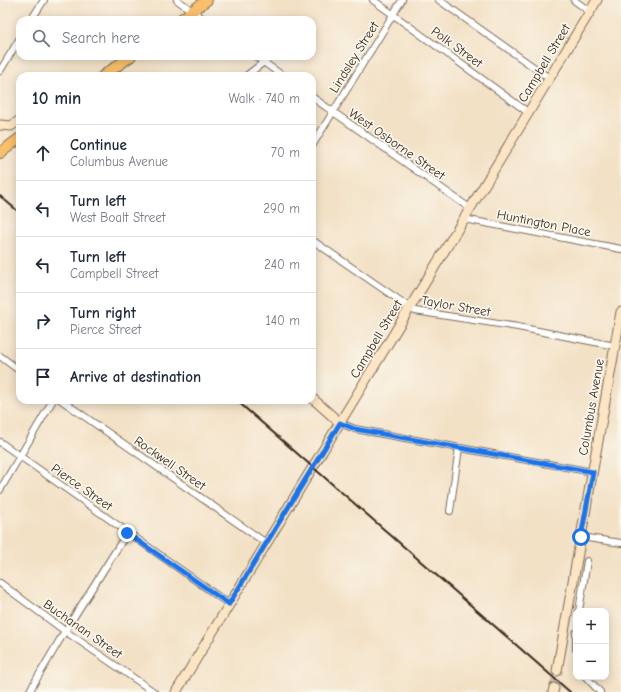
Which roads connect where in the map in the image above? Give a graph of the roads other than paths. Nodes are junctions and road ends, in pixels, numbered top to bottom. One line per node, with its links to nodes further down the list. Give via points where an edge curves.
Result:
1 (44, 0): 12 (street)
2 (177, 0): 9 (street)
3 (207, 0): 9 (main road)
4 (373, 0): 11 (street, Polk Street)
5 (402, 0): 11 (street, Lindsley Street)
6 (439, 0): 23 (street)
7 (574, 0): 10 (street)
8 (597, 0): 10 (street, Campbell Street)
9 (192, 11): 13 (main road); 14 (street)
10 (590, 12): 23 (street, Campbell Street)
11 (394, 15): 25 (street, Lindsley Street); 26 (street, Polk Street)
12 (34, 16)
13 (185, 16)
14 (199, 16)
15 (16, 45): 19 (street)
16 (125, 60): 20 (main road)
17 (261, 60): 18 (street)
18 (264, 62): 21 (street); 22 (street)
19 (0, 71)
20 (109, 72)
21 (251, 72)
22 (278, 72)
23 (549, 78): 26 (street, Campbell Street)
24 (316, 100): 25 (street, West Osborne Street)
25 (333, 113): 29 (street, Lindsley Street); 32 (street, West Osborne Street)
26 (529, 113): 32 (street, Campbell Street)
27 (16, 123): 28 (street, via 11,126)
28 (0, 125)
29 (316, 140)
30 (16, 141): 31 (main road)
31 (0, 153)
32 (471, 209): 33 (street, Campbell Street)
33 (464, 219): 35 (street, Huntington Place); 36 (street, Campbell Street)
34 (316, 243): 36 (street, Taylor Street)
35 (621, 249)
36 (410, 308): 38 (street, Taylor Street, via 415,311); 44 (street, Campbell Street)
37 (621, 312): 38 (street, Columbus Avenue)
38 (615, 346): 48 (street, Columbus Avenue)
39 (0, 356): 40 (street)
40 (16, 368)
41 (316, 402): 44 (street)
42 (51, 404): 47 (street)
43 (67, 404): 54 (street, Rockwell Street)
44 (340, 423): 46 (street, via 355,429); 54 (street, Campbell Street)
45 (0, 442): 47 (street, Pierce Street)
46 (459, 448): 48 (street); 50 (street)
47 (19, 456): 49 (street); 51 (street, Pierce Street)
48 (593, 472): 52 (street, Columbus Avenue)
49 (0, 490)
50 (450, 511)
51 (127, 533): 57 (street, Pierce Street); 59 (street)
52 (581, 537): 53 (street); 60 (street, Columbus Avenue)
53 (621, 543)
54 (266, 544): 57 (street, Campbell Street)
55 (587, 561): 58 (street)
56 (0, 583): 59 (street, Buchanan Street)
57 (229, 604): 64 (street, Campbell Street)
58 (580, 608)
59 (65, 631): 62 (street); 63 (street, Buchanan Street)
60 (557, 671)
61 (589, 680): 65 (street)
62 (29, 692)
63 (154, 692)
64 (176, 692)
65 (600, 692)

